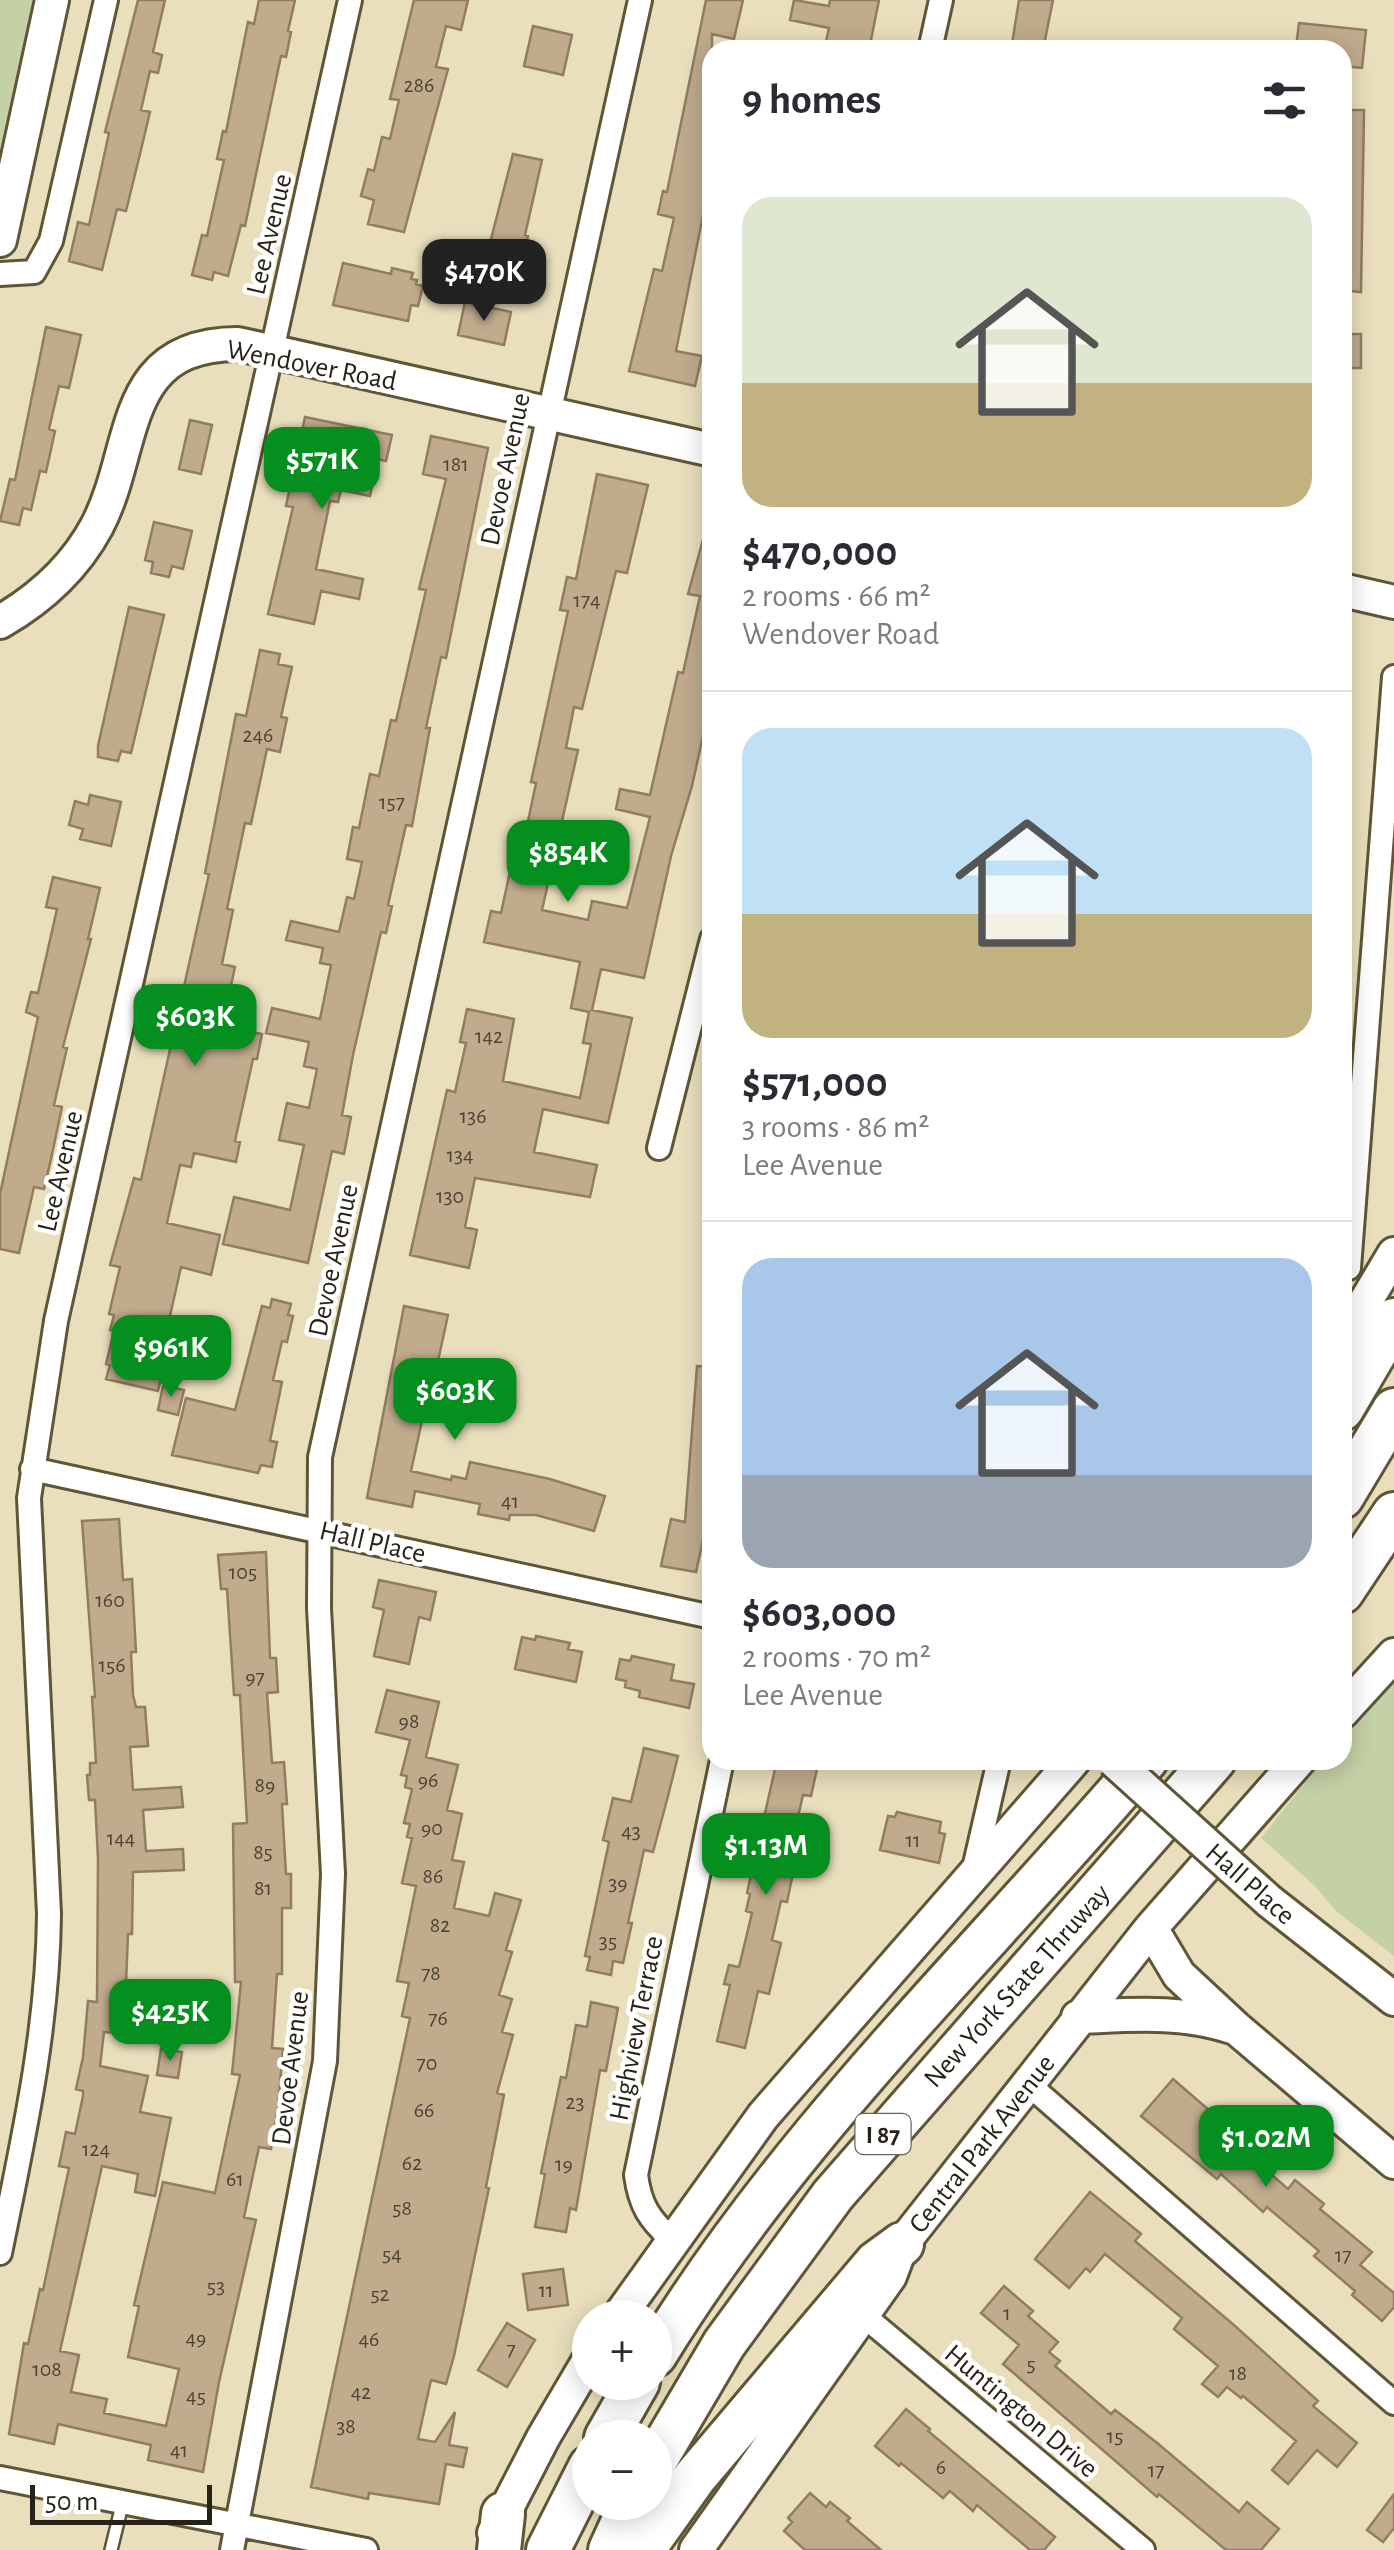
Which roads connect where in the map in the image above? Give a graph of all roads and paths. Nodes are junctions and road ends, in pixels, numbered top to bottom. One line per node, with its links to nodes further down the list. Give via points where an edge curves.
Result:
1 (52, 0): 7 (main road)
2 (106, 0): 8 (street, via 52,242 34,272)
3 (350, 0): 9 (street, Lee Avenue)
4 (640, 0): 10 (street, Devoe Avenue)
5 (941, 0): 6 (street)
6 (932, 40)
7 (0, 240)
8 (0, 274)
9 (272, 352): 10 (main road, Wendover Road); 14 (main road, Wendover Road, via 208,346 157,372 132,415 110,496 90,538 53,584); 24 (street, Lee Avenue, via 56,1321)
10 (547, 413): 11 (main road, Wendover Road); 27 (street, Devoe Avenue, via 320,1457)
11 (702, 448)
12 (1352, 592): 13 (main road)
13 (1394, 602)
14 (0, 622)
15 (1394, 678): 18 (street)
16 (702, 978): 17 (street)
17 (659, 1148)
18 (1352, 1229)
19 (1394, 1254): 21 (main road)
20 (1394, 1320): 22 (highway)
21 (1352, 1324)
22 (1352, 1392)
23 (1394, 1410): 25 (highway)
24 (32, 1469): 27 (street, Hall Place); 48 (street, Lee Avenue, via 49,1970)
25 (1352, 1480)
26 (1394, 1514): 28 (highway)
27 (317, 1528): 29 (street, Hall Place); 59 (street, Devoe Avenue, via 332,1874 326,2042)
28 (1352, 1577)
29 (702, 1615)
30 (1394, 1655): 31 (main road)
31 (1352, 1701)
32 (720, 1770): 46 (street, Highview Terrace, via 636,2175 650,2221)
33 (997, 1770): 39 (street)
34 (1066, 1770): 39 (main road)
35 (1124, 1770): 41 (main road, Hall Place, bridge, via 1269,1901)
36 (1137, 1770): 51 (highway, New York State Thruway / I 87, via 830,2114)
37 (1205, 1770): 54 (highway, New York State Thruway / I 87, via 833,2194 724,2344)
38 (1290, 1770): 40 (main road, Central Park Avenue)
39 (972, 1880): 46 (main road, via 763,2116)
40 (1151, 1928): 42 (main road, Central Park Avenue); 43 (main road, via 1179,1975)
41 (1394, 1999)
42 (1078, 2018): 43 (main road, via 1170,2013); 44 (main road, Central Park Avenue)
43 (1236, 2028): 45 (main road)
44 (1028, 2083): 47 (main road, Central Park Avenue); 53 (street)
45 (1394, 2162)
46 (671, 2240): 49 (main road)
47 (902, 2244): 50 (main road, Central Park Avenue); 67 (highway, via 876,2264 715,2454)
48 (0, 2253)
49 (630, 2300)
50 (863, 2315): 61 (main road, Central Park Avenue); 68 (street, Huntington Drive)
51 (672, 2329)
52 (572, 2392): 60 (main road)
53 (1394, 2403)
54 (672, 2432)
55 (0, 2478): 56 (street)
56 (124, 2501): 59 (street); 62 (lane)
57 (572, 2503): 65 (highway)
58 (624, 2520): 66 (highway)
59 (238, 2525): 63 (street, Devoe Avenue); 64 (street)
60 (496, 2538)
61 (703, 2547)
62 (111, 2550)
63 (232, 2550)
64 (366, 2550)
65 (548, 2550)
66 (610, 2550)
67 (644, 2550)
68 (1143, 2550)

